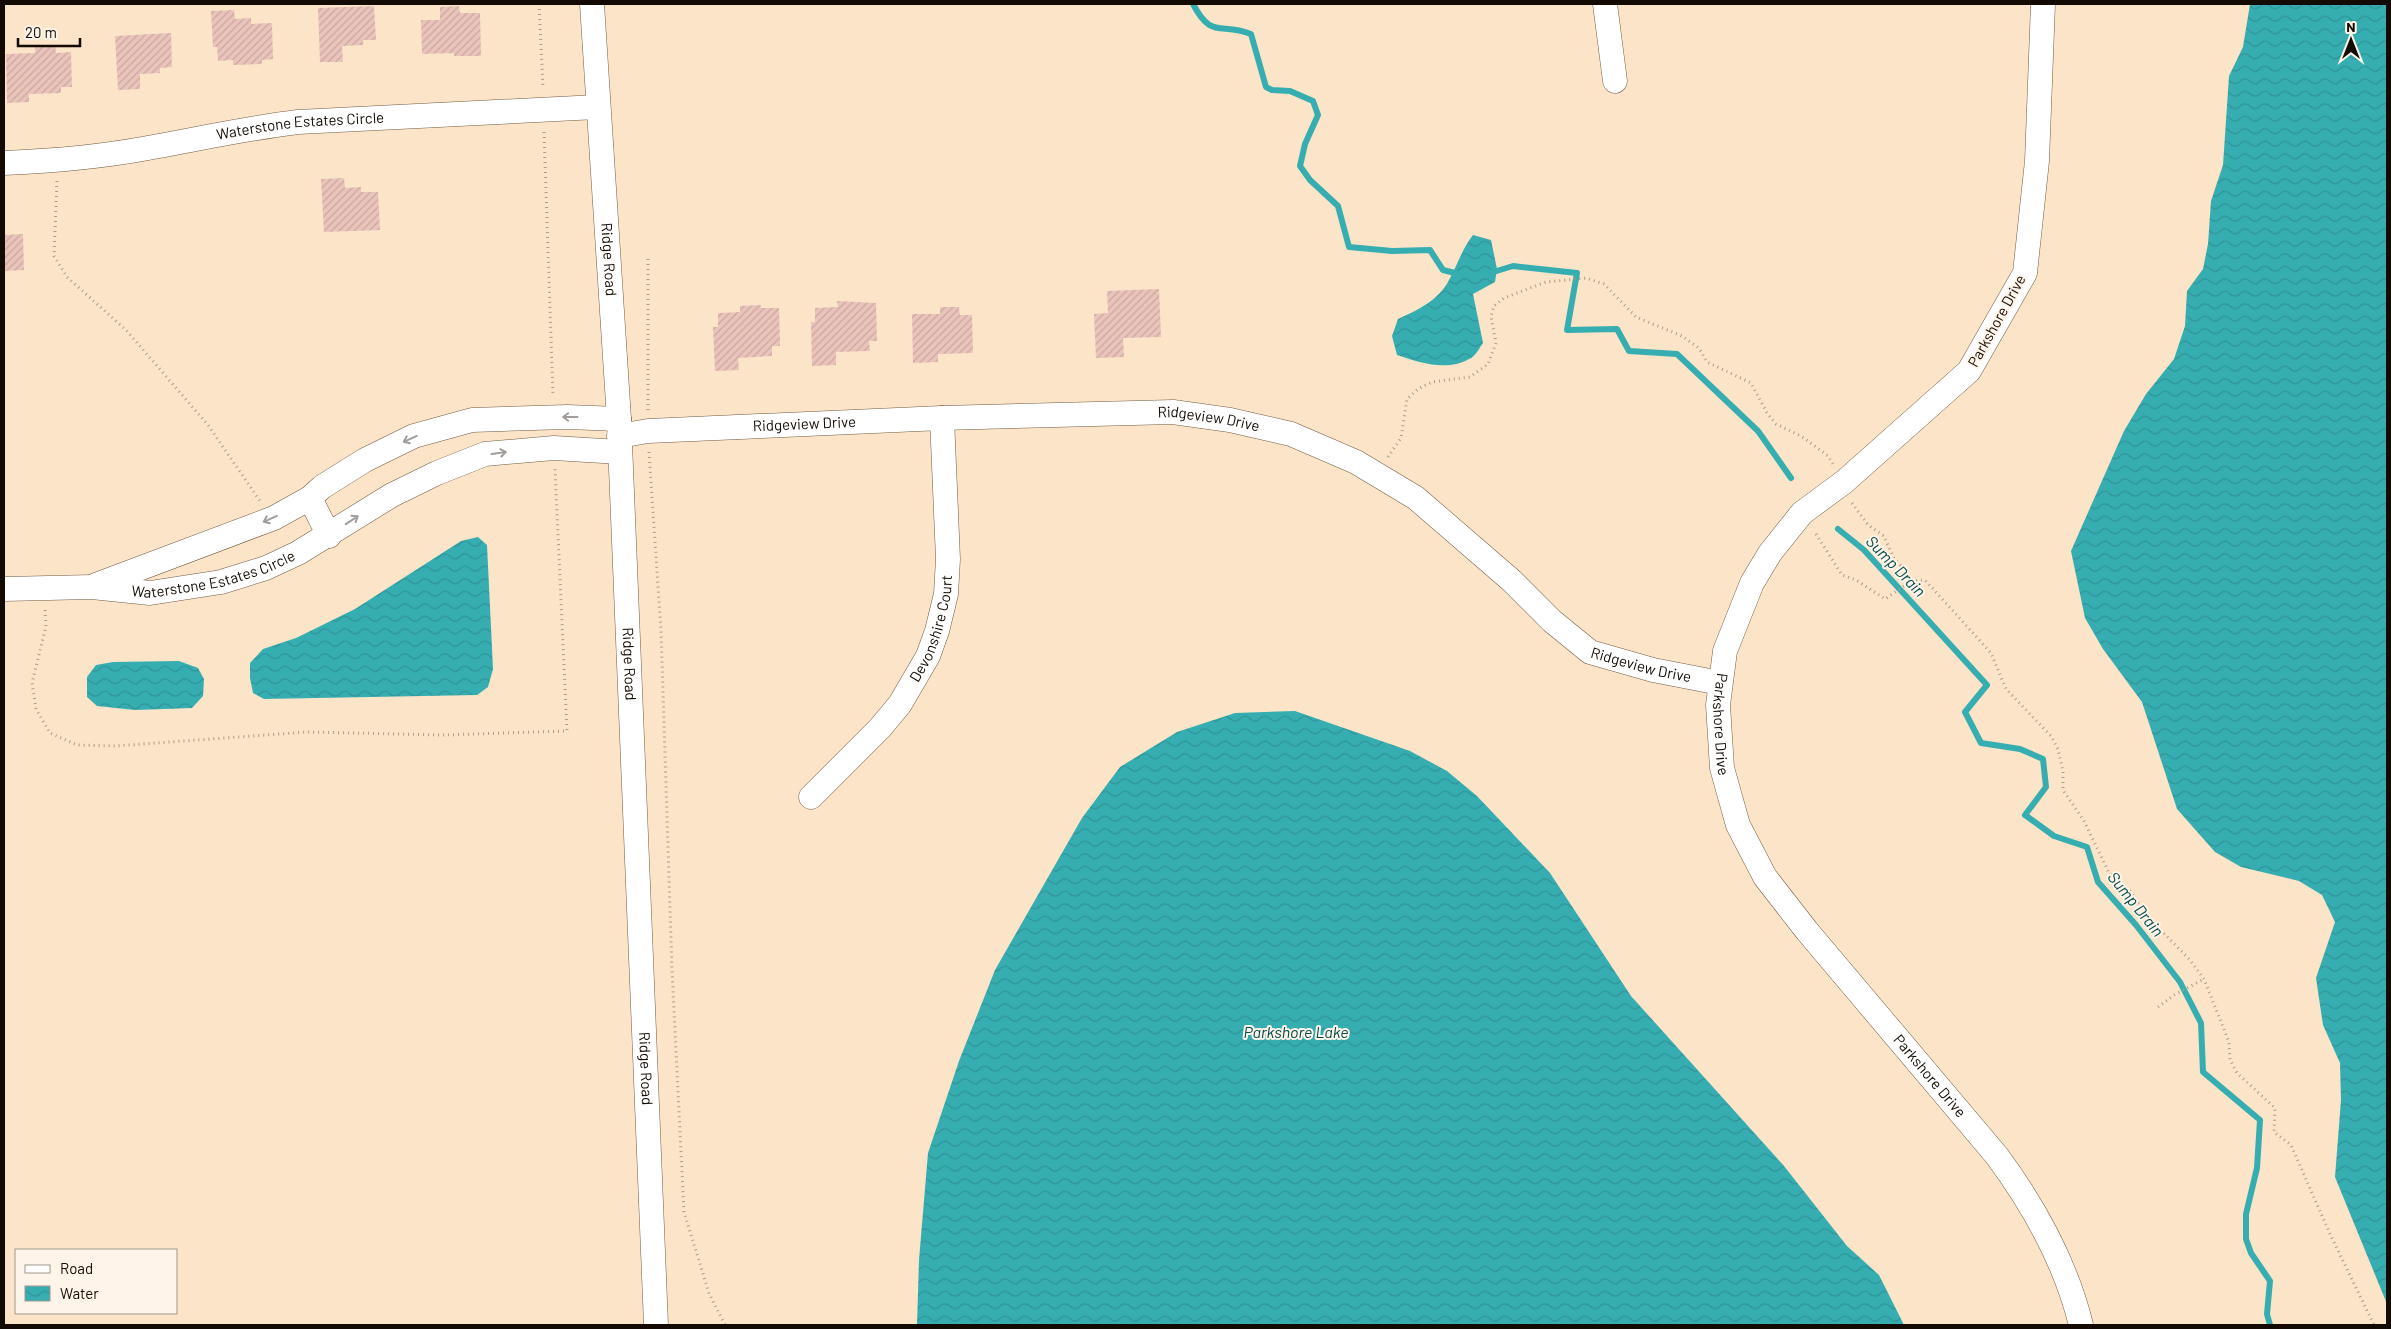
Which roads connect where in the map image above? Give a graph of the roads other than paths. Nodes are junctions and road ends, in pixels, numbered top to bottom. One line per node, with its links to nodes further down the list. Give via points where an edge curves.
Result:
1 (592, 4): 5 (street, Ridge Road)
2 (1605, 4): 4 (street)
3 (2043, 4): 13 (street, Parkshore Drive, via 2037,161 2025,273 1969,371 1844,482 1802,513 1770,553 1737,616 1725,651)
4 (1615, 81)
5 (597, 107): 6 (street, Waterstone Estates Circle, via 298,122 58,161); 8 (street, Ridge Road)
6 (4, 163)
7 (942, 418): 8 (street, Ridgeview Drive, via 648,431); 13 (street, Ridgeview Drive, via 1173,412 1230,420 1291,434 1356,462 1416,498 1590,652 1653,670); 14 (street, Devonshire Court, via 948,559 946,594 937,631 928,656 900,704)
8 (619, 436): 9 (street, Waterstone Estates Circle, one-way to 9, via 554,418 472,420 414,436 365,460); 10 (street, Waterstone Estates Circle, one-way to 8, via 392,496 485,454 554,448); 15 (street, Ridge Road)
9 (310, 498): 10 (street); 11 (street, Waterstone Estates Circle, one-way to 11, via 274,518)
10 (329, 536): 11 (street, Waterstone Estates Circle, via 266,568 221,582 150,593)
11 (92, 587): 12 (street, Waterstone Estates Circle)
12 (4, 589)
13 (1720, 683): 16 (street, Parkshore Drive, via 1722,768 1748,848 1765,877 1801,923 1997,1156 2025,1194 2053,1249)
14 (811, 797)
15 (656, 1325)
16 (2080, 1325)

